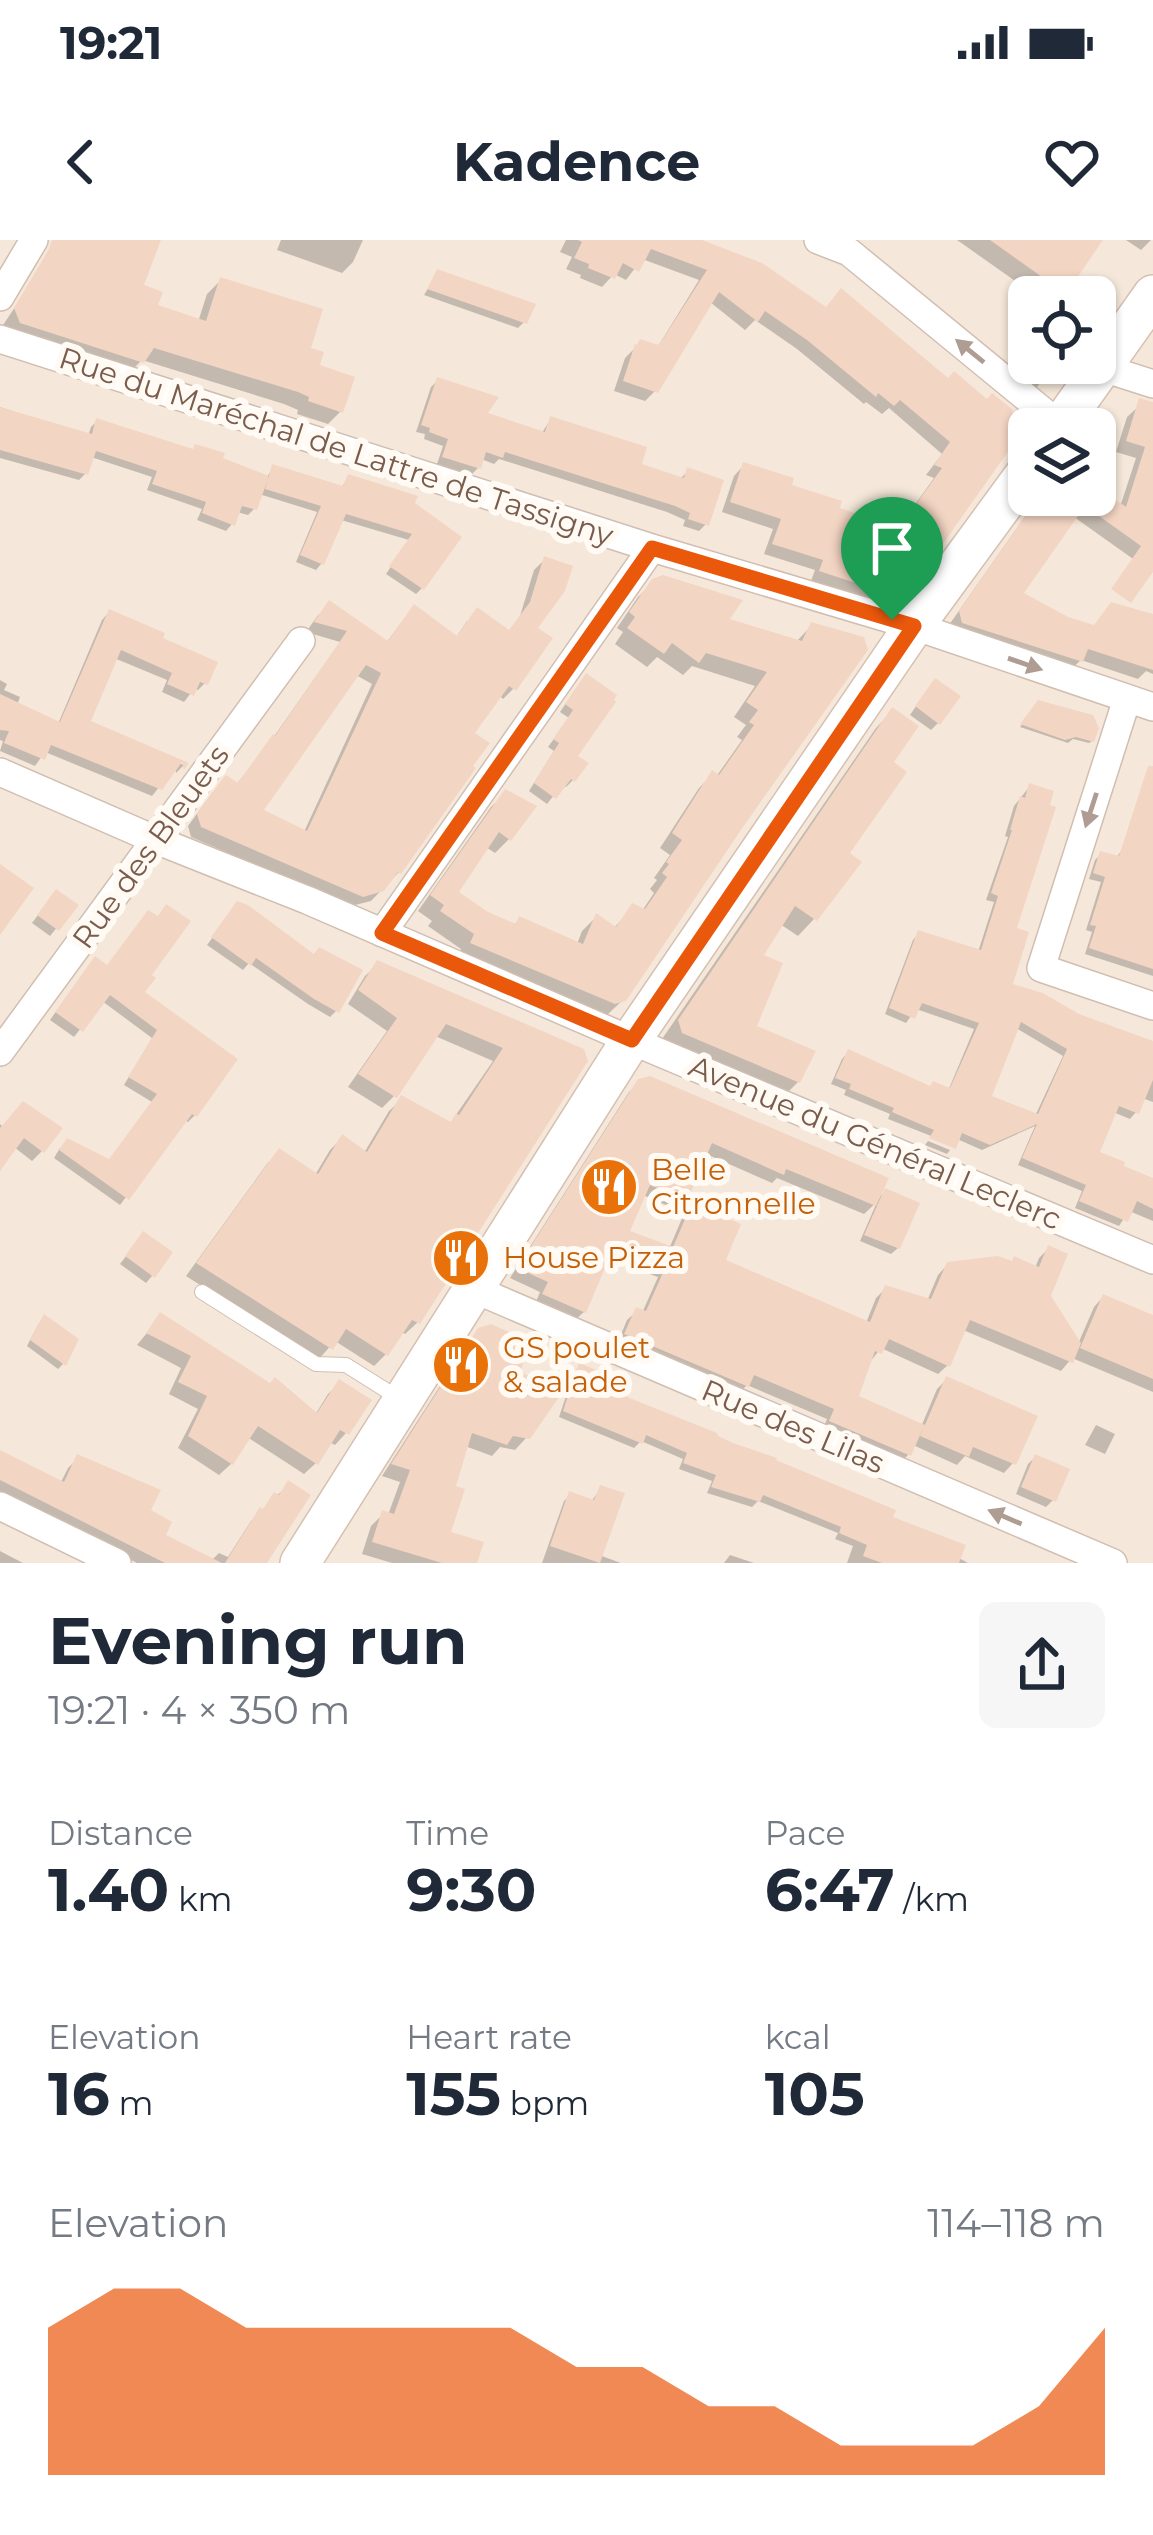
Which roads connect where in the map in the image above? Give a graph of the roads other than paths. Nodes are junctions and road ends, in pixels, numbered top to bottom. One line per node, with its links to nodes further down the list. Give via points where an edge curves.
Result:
1 (34, 240): 4 (street)
2 (818, 240): 9 (street, one-way to 2, via 849,252)
3 (1153, 296): 6 (street)
4 (0, 297)
5 (0, 339): 11 (street, Rue du Maréchal de Lattre de Tassigny)
6 (1116, 348)
7 (1116, 372): 8 (street)
8 (1153, 384)
9 (1036, 408)
10 (1008, 498): 12 (street)
11 (652, 548): 12 (street, Rue du Maréchal de Lattre de Tassigny); 17 (street)
12 (914, 626): 14 (street, Rue du Maréchal de Lattre de Tassigny, one-way to 14); 19 (street)
13 (301, 640): 16 (street, Rue des Bleuets)
14 (1140, 703): 18 (street, one-way to 18, via 1041,968)
15 (0, 772): 16 (street, Avenue du Général Leclerc)
16 (156, 840): 17 (street, Avenue du Général Leclerc); 20 (street, Rue des Bleuets)
17 (382, 933): 19 (street, Avenue du Général Leclerc)
18 (1153, 1006)
19 (632, 1040): 21 (street, Avenue du Général Leclerc); 22 (street)
20 (0, 1052)
21 (1153, 1260)
22 (474, 1289): 24 (street); 28 (street, Rue des Lilas, one-way to 22)
23 (202, 1292): 24 (lane, via 316,1364 346,1365)
24 (403, 1401): 26 (street)
25 (0, 1506): 27 (street)
26 (309, 1560)
27 (117, 1563)
28 (1113, 1563)

